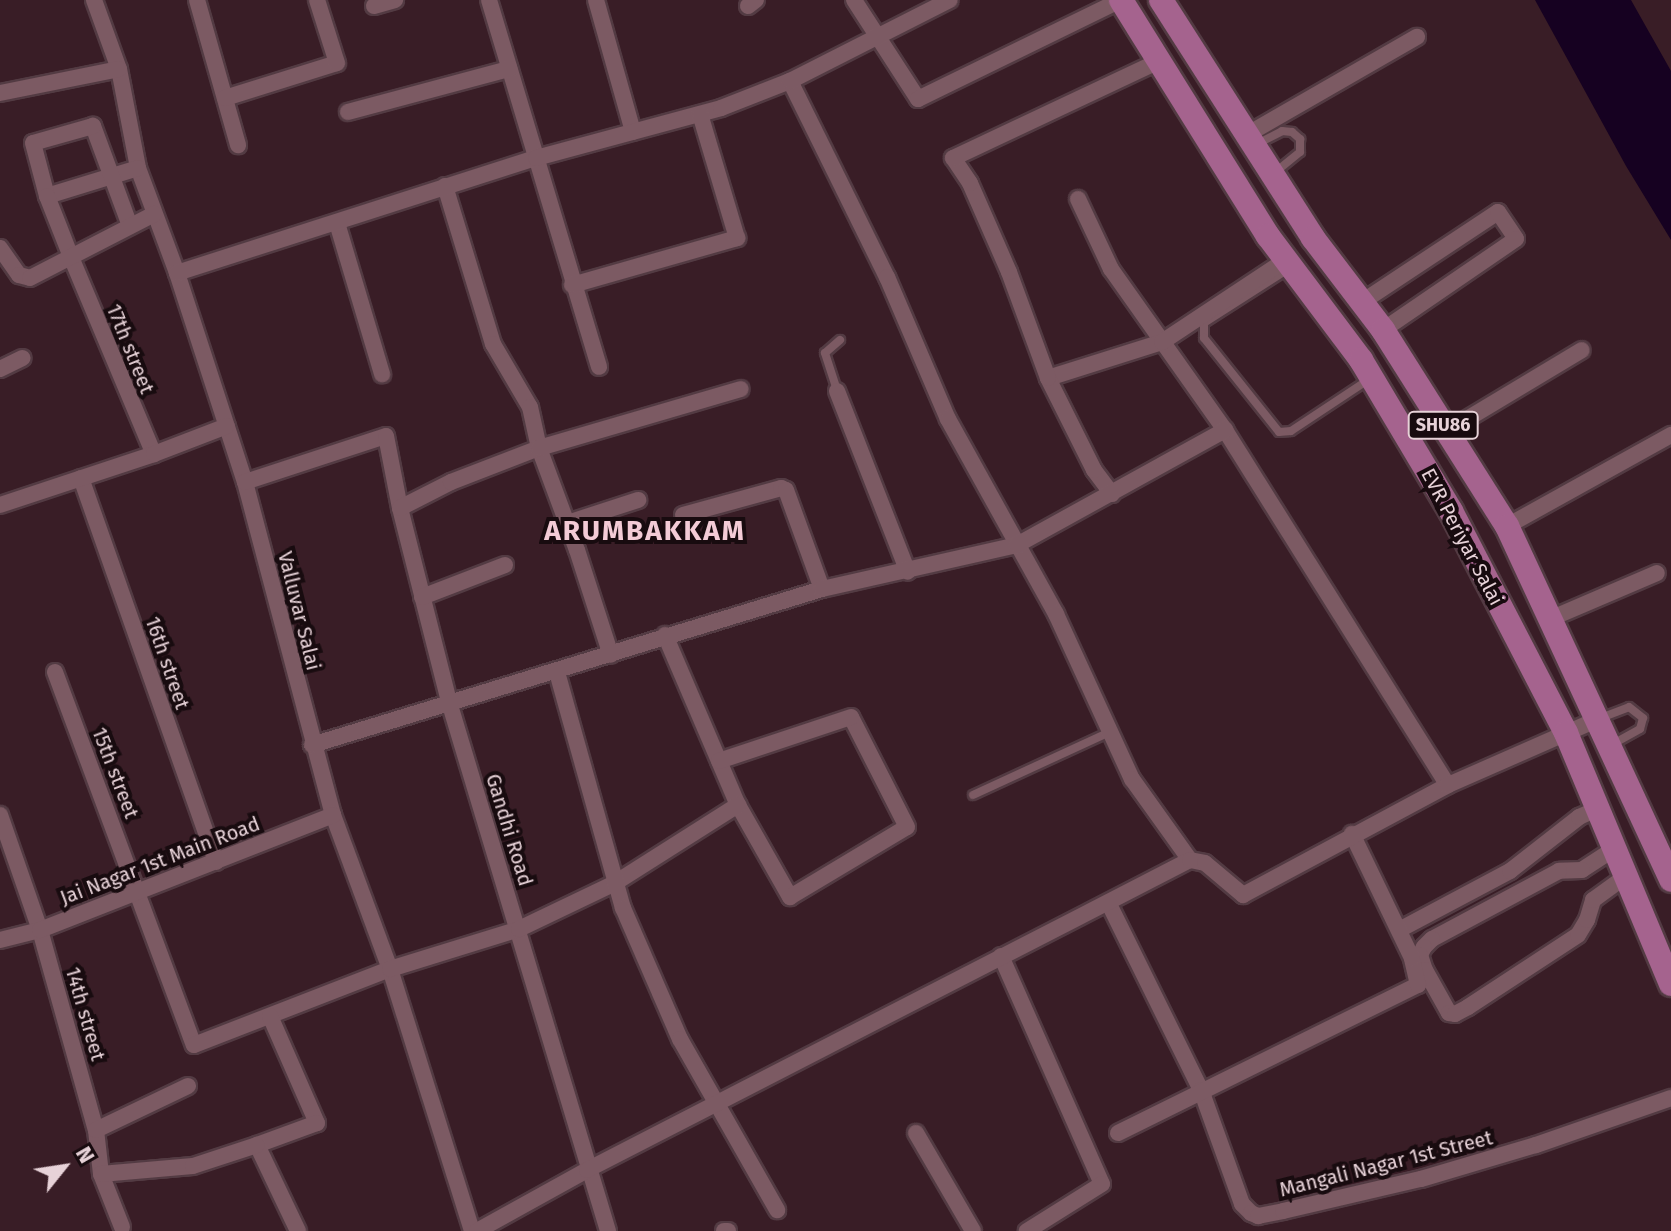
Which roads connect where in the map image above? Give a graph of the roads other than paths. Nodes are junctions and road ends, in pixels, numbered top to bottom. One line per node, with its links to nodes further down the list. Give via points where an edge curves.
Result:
1 (94, 0): 15 (street, Valluvar Salai)
2 (197, 0): 19 (street)
3 (317, 0): 19 (street, via 337,63)
4 (395, 0): 11 (street)
5 (489, 0): 16 (street)
6 (596, 0): 22 (street)
7 (854, 0): 13 (street)
8 (950, 0): 13 (street)
9 (1121, 0): 13 (street, via 918,99); 14 (main road, EVR Periyar Salai / SHU86)
10 (1162, 1): 23 (main road, EVR Periyar Salai / SHU86)
11 (374, 6)
12 (1417, 37): 23 (street)
13 (878, 38): 17 (street)
14 (1159, 61): 37 (main road, EVR Periyar Salai / SHU86); 49 (street, via 953,158 970,183 1009,272)
15 (119, 69): 18 (street); 26 (street, Valluvar Salai)
16 (509, 69): 20 (street); 25 (street)
17 (790, 81): 21 (street); 68 (street, via 887,277 948,419)
18 (0, 93)
19 (225, 98): 24 (street)
20 (348, 112)
21 (700, 114): 22 (street); 39 (street, via 737,238)
22 (633, 132): 25 (street)
23 (1251, 140): 27 (main road, EVR Periyar Salai / SHU86); 27 (lane, via 1282,131 1300,139 1300,152)
24 (238, 145)
25 (536, 158): 29 (street); 39 (street)
26 (138, 168): 28 (street); 32 (street, Valluvar Salai)
27 (1273, 174): 40 (main road, EVR Periyar Salai / SHU86)
28 (113, 176): 30 (street); 30 (street, 17th street, via 93,126 38,139 33,150); 34 (street)
29 (445, 186): 33 (street); 57 (street, via 493,344 530,407)
30 (47, 196): 36 (street, 17th street)
31 (1078, 199): 43 (street, via 1111,269)
32 (154, 214): 34 (street); 38 (street, Valluvar Salai)
33 (337, 223): 38 (street); 48 (street)
34 (130, 226): 36 (street)
35 (0, 248): 36 (street, via 25,279)
36 (71, 257): 58 (street, 17th street)
37 (1289, 263): 43 (street); 50 (main road, EVR Periyar Salai / SHU86); 50 (lane, via 1204,323 1204,338 1279,432 1291,431)
38 (177, 273): 53 (street, Valluvar Salai)
39 (572, 285): 46 (street)
40 (1362, 302): 41 (main road, EVR Periyar Salai / SHU86); 41 (street, via 1498,212 1516,239)
41 (1383, 330): 55 (main road, EVR Periyar Salai / SHU86)
42 (840, 340): 52 (lane, via 825,353)
43 (1162, 342): 49 (street); 54 (street)
44 (1582, 350): 55 (street)
45 (23, 358): 47 (street)
46 (599, 367)
47 (0, 369)
48 (382, 374)
49 (1048, 378): 61 (street, via 1094,470)
50 (1372, 378): 82 (main road, EVR Periyar Salai / SHU86, via 1451,511)
51 (741, 389): 57 (street)
52 (837, 391): 70 (street)
53 (227, 426): 58 (street); 60 (street, Valluvar Salai)
54 (1225, 430): 61 (street); 86 (street)
55 (1447, 431): 67 (main road, EVR Periyar Salai / SHU86)
56 (1671, 435): 67 (street)
57 (539, 448): 64 (street); 66 (street)
58 (154, 454): 59 (street)
59 (81, 478): 63 (street); 95 (street, 16th street)
60 (245, 482): 64 (street, Gandhi Road, via 386,436); 83 (street, Valluvar Salai)
61 (1112, 494): 68 (street)
62 (638, 500): 66 (street)
63 (0, 505)
64 (400, 508): 73 (street, Gandhi Road)
65 (683, 515): 72 (street, via 786,490)
66 (567, 523): 76 (street)
67 (1507, 526): 74 (main road, EVR Periyar Salai / SHU86)
68 (1017, 545): 70 (street); 81 (street, via 1056,614)
69 (505, 565): 73 (street)
70 (908, 572): 72 (street)
71 (1657, 573): 74 (street)
72 (822, 589): 75 (street)
73 (422, 597): 79 (street, Gandhi Road)
74 (1552, 618): 80 (main road, EVR Periyar Salai / SHU86)
75 (665, 635): 76 (street); 85 (street)
76 (611, 655): 78 (street)
77 (55, 672): 99 (street, 15th street)
78 (557, 672): 79 (street); 98 (street)
79 (450, 705): 83 (street); 101 (street, Gandhi Road)
80 (1598, 719): 82 (street); 84 (main road, EVR Periyar Salai / SHU86); 84 (lane, via 1629,707 1643,718 1640,729)
81 (1110, 732): 87 (lane); 94 (street, via 1132,779)
82 (1566, 733): 86 (street); 89 (main road, EVR Periyar Salai / SHU86)
83 (312, 745): 91 (street, Valluvar Salai)
84 (1610, 746): 97 (main road, EVR Periyar Salai / SHU86)
85 (719, 761): 88 (street); 88 (street, via 851,717 907,827 790,897)
86 (1448, 785): 92 (street)
87 (973, 795)
88 (738, 805): 98 (street)
89 (1599, 808): 93 (main road, EVR Periyar Salai / SHU86); 103 (street, via 1579,817 1510,871)
90 (0, 815): 102 (street, 14th street)
91 (333, 815): 95 (street, Jai Nagar 1st Main Road); 106 (street, Valluvar Salai)
92 (1352, 834): 94 (street, via 1243,895 1205,863); 103 (street)
93 (1614, 849): 96 (main road, EVR Periyar Salai / SHU86); 96 (street, via 1582,870 1559,871 1432,939 1420,955 1449,1013 1468,1007 1578,935 1593,900)
94 (1190, 860): 100 (street)
95 (216, 862): 99 (street, Jai Nagar 1st Main Road)
96 (1626, 876): 107 (main road, EVR Periyar Salai / SHU86)
97 (1671, 880)
98 (615, 883): 101 (street); 112 (street, via 680,1039)
99 (137, 889): 102 (street, Jai Nagar 1st Main Road); 108 (street, 15th street, via 194,1045)
100 (1109, 904): 105 (street); 110 (street, Mangali Nagar 1st Street)
101 (519, 929): 106 (street); 117 (street, Gandhi Road)
102 (40, 930): 104 (street, Jai Nagar 1st Main Road); 113 (street, 14th street)
103 (1399, 930): 110 (street, via 1418,985)
104 (0, 940)
105 (1001, 956): 112 (street); 125 (street, via 1102,1181)
106 (390, 969): 108 (street); 122 (street, Valluvar Salai)
107 (1671, 984)
108 (270, 1016): 116 (street, via 317,1123)
109 (188, 1086): 113 (street)
110 (1201, 1090): 111 (street, Mangali Nagar 1st Street, via 1242,1204 1258,1216 1421,1179); 115 (street)
111 (1671, 1098)
112 (719, 1103): 117 (street); 119 (street)
113 (96, 1130): 118 (street, 14th street)
114 (916, 1133): 124 (street)
115 (1118, 1133)
116 (257, 1145): 118 (street, via 193,1166); 121 (street)
117 (587, 1170): 122 (street); 123 (street, Gandhi Road)
118 (101, 1174): 120 (street, 14th street)
119 (777, 1210)
120 (122, 1227)
121 (298, 1231)
122 (474, 1231)
123 (608, 1231)
124 (973, 1231)
125 (1027, 1231)

